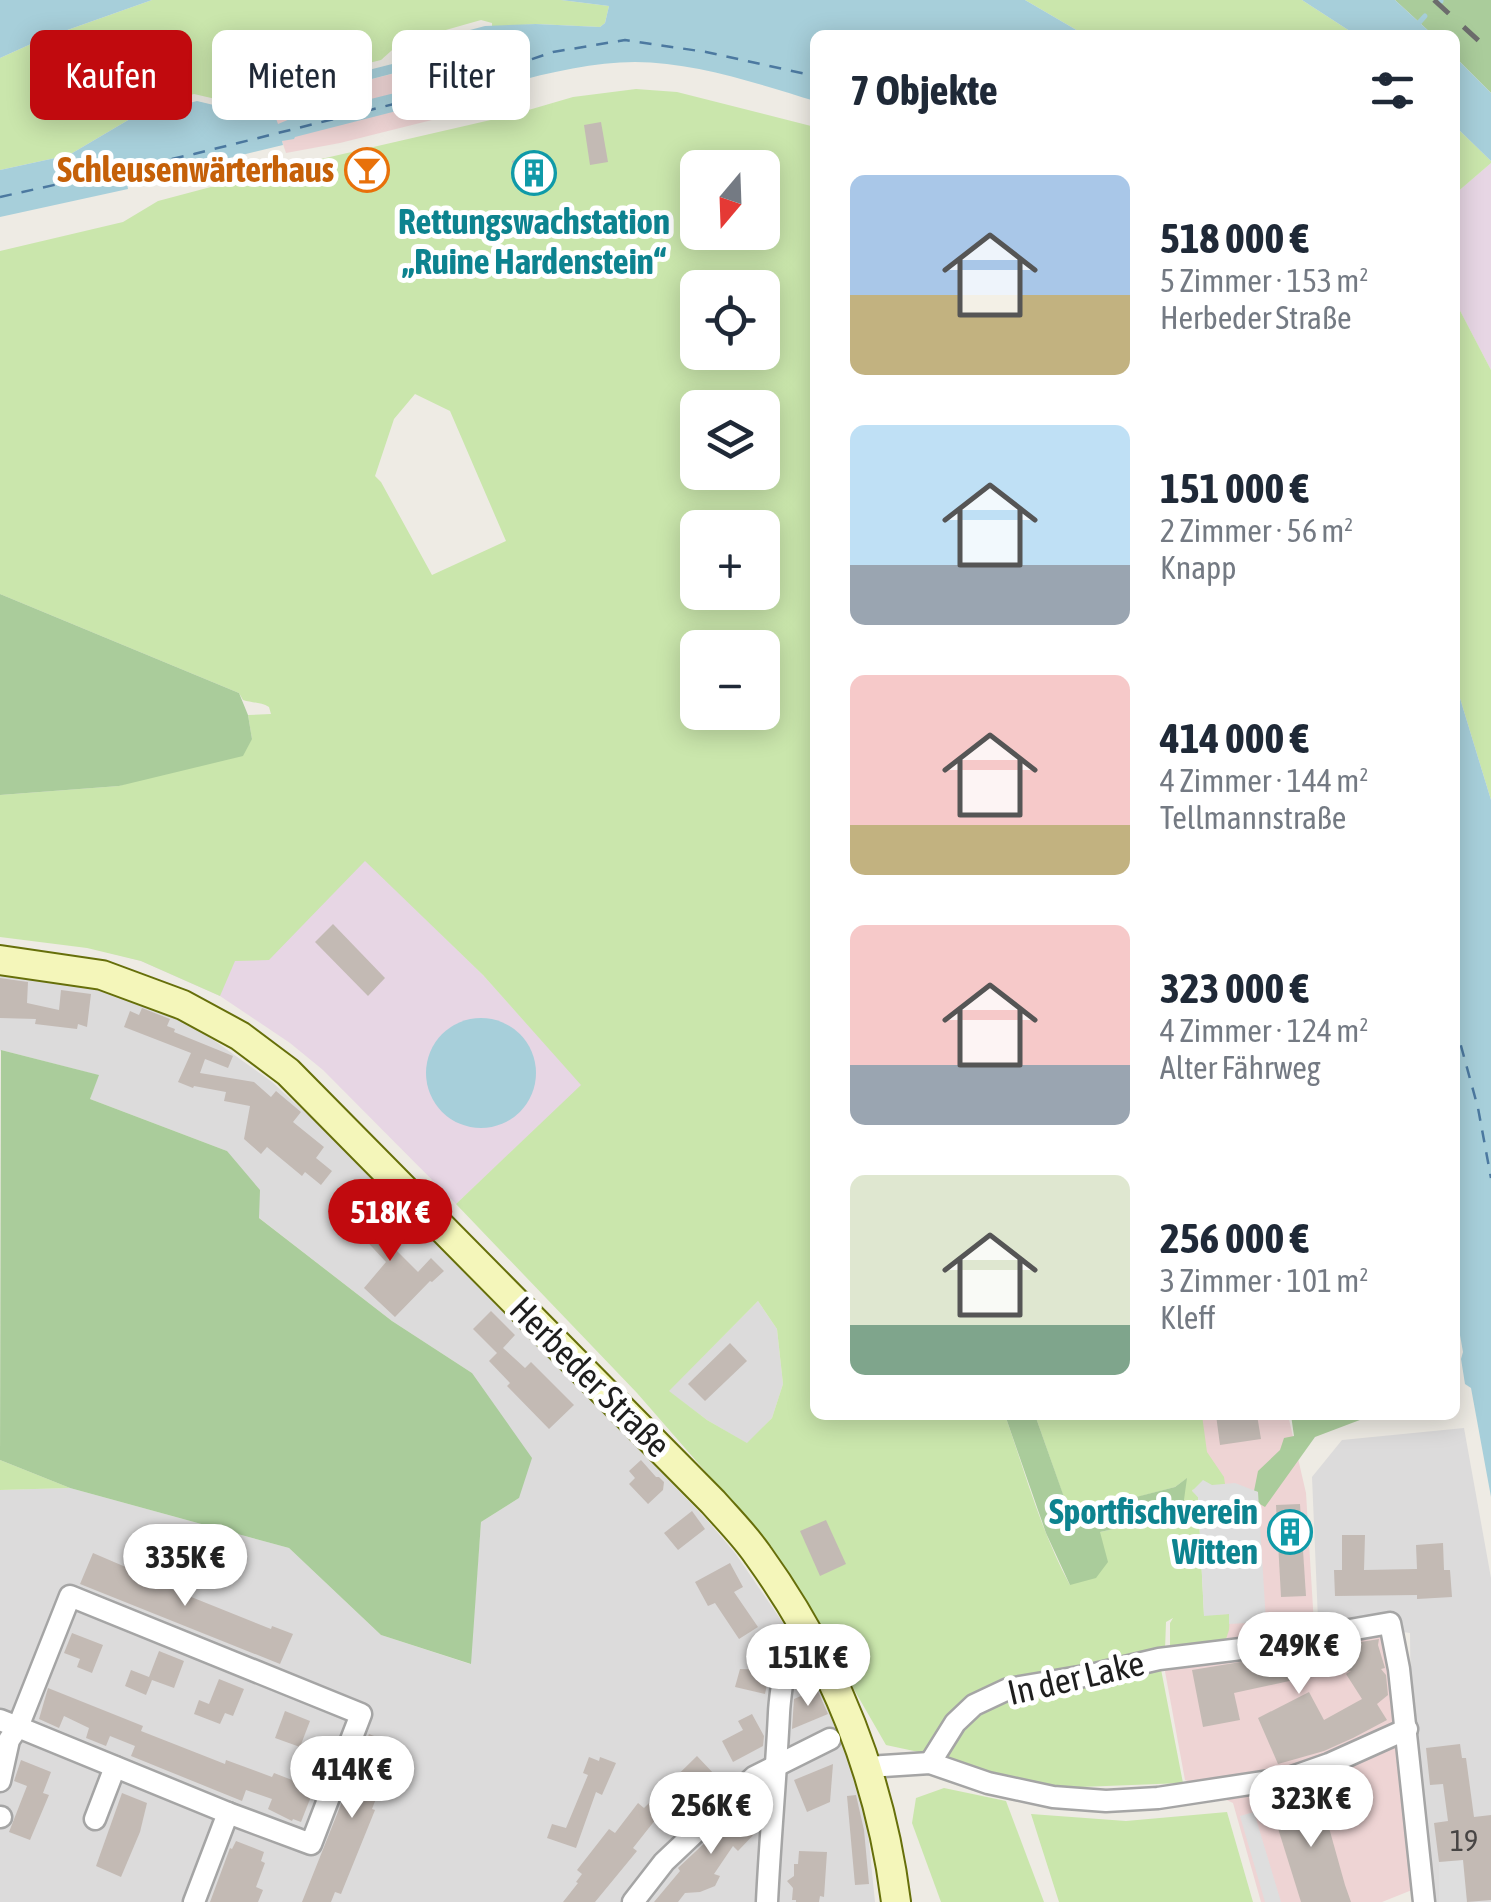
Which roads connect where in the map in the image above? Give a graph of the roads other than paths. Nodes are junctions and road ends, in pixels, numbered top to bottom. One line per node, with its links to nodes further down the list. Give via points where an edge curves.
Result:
1 (0, 960): 8 (main road, Herbeder Straße, via 102,975 183,1005 288,1072 757,1553 818,1650)
2 (782, 1644): 7 (street)
3 (9, 1724): 9 (street); 10 (street); 11 (street, via 70,1596 361,1714 311,1844)
4 (1407, 1728): 6 (street, via 1288,1778 1158,1798 1053,1798); 6 (street, In der Lake, via 1390,1622 1008,1689 955,1723); 17 (street, In der Lake)
5 (830, 1738): 7 (street)
6 (930, 1763): 8 (street)
7 (778, 1765): 14 (street, via 754,1777 678,1848); 15 (street)
8 (868, 1767): 16 (main road, Herbeder Straße)
9 (115, 1768): 11 (street); 12 (street)
10 (0, 1781)
11 (228, 1813): 13 (street)
12 (96, 1819)
13 (194, 1902)
14 (634, 1902)
15 (767, 1902)
16 (896, 1902)
17 (1424, 1902)

